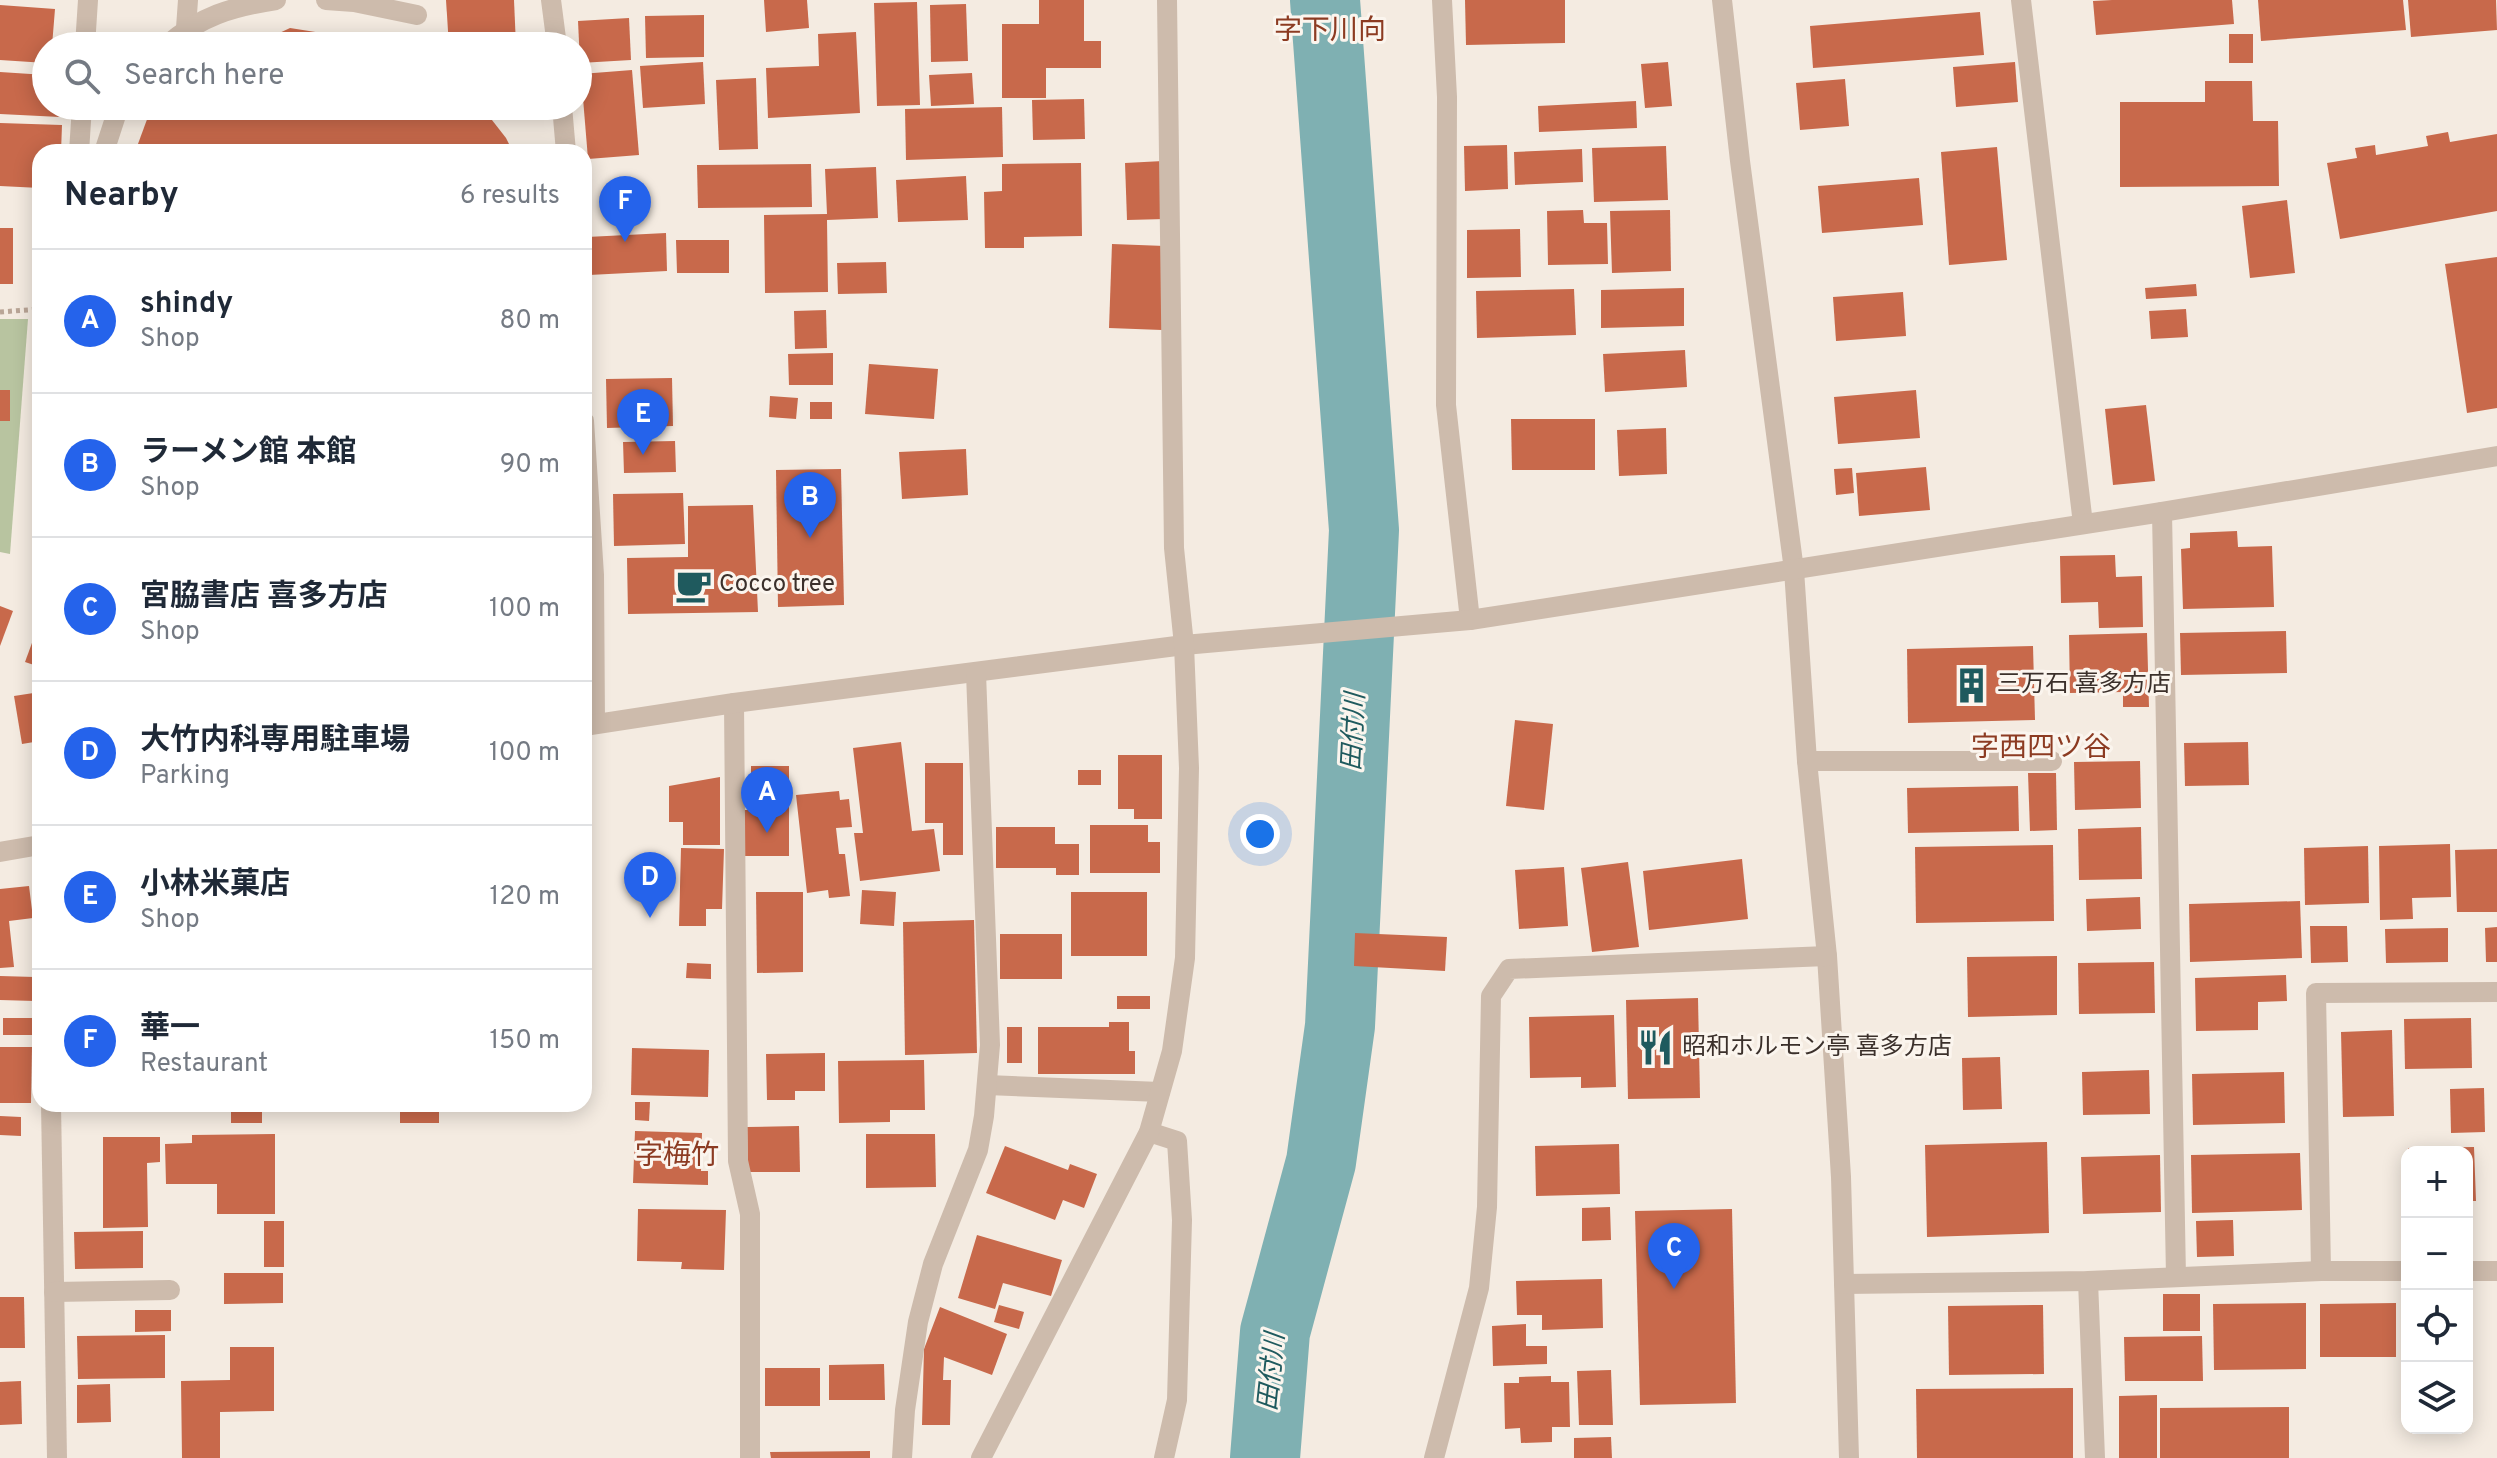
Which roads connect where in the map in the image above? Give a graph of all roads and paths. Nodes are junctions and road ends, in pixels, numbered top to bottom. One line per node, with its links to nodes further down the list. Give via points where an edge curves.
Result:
1 (88, 0): 12 (street)
2 (188, 0): 11 (street)
3 (276, 0): 11 (street, via 234,7)
4 (326, 0): 10 (street)
5 (551, 0): 14 (street)
6 (1167, 0): 29 (street, via 1174,548)
7 (1442, 0): 28 (street, via 1447,97 1446,405)
8 (1722, 0): 27 (street)
9 (2021, 0): 25 (street)
10 (417, 15)
11 (186, 28): 13 (street)
12 (86, 32)
13 (182, 32)
14 (555, 32)
15 (81, 120): 18 (street)
16 (114, 120): 19 (street)
17 (563, 120): 20 (street)
18 (80, 144)
19 (107, 144)
20 (565, 144)
21 (32, 310): 22 (path)
22 (0, 312)
23 (2497, 456): 24 (street)
24 (2162, 512): 25 (street); 48 (street)
25 (2083, 524): 27 (street)
26 (592, 544): 30 (street)
27 (1794, 570): 28 (street); 34 (street)
28 (1470, 620): 29 (street)
29 (1184, 645): 31 (street); 41 (street, via 1189,768 1185,958 1172,1051)
30 (592, 650)
31 (976, 673): 32 (street); 40 (street, via 990,1045)
32 (734, 703): 33 (street); 54 (street, via 738,1161 750,1214)
33 (592, 725)
34 (1807, 761): 35 (street); 38 (street)
35 (2052, 761)
36 (32, 846): 37 (street)
37 (0, 852)
38 (1827, 956): 50 (street); 58 (street, via 1509,969 1491,996 1487,1207 1479,1288)
39 (2497, 992): 44 (street, via 2316,993)
40 (987, 1085): 41 (street); 55 (street, via 978,1150 933,1264 918,1322)
41 (1160, 1092): 43 (street)
42 (51, 1112): 52 (street)
43 (1149, 1132): 56 (street); 57 (street, via 1177,1141 1182,1220 1177,1400)
44 (2321, 1271): 45 (street); 48 (street)
45 (2401, 1271)
46 (2473, 1271): 47 (street)
47 (2497, 1271)
48 (2176, 1277): 49 (street)
49 (2088, 1281): 50 (street); 60 (street)
50 (1844, 1284): 59 (street)
51 (170, 1290): 52 (street)
52 (54, 1292): 53 (street)
53 (57, 1458)
54 (750, 1458)
55 (902, 1458)
56 (981, 1458)
57 (1164, 1458)
58 (1434, 1458)
59 (1849, 1458)
60 (2095, 1458)

